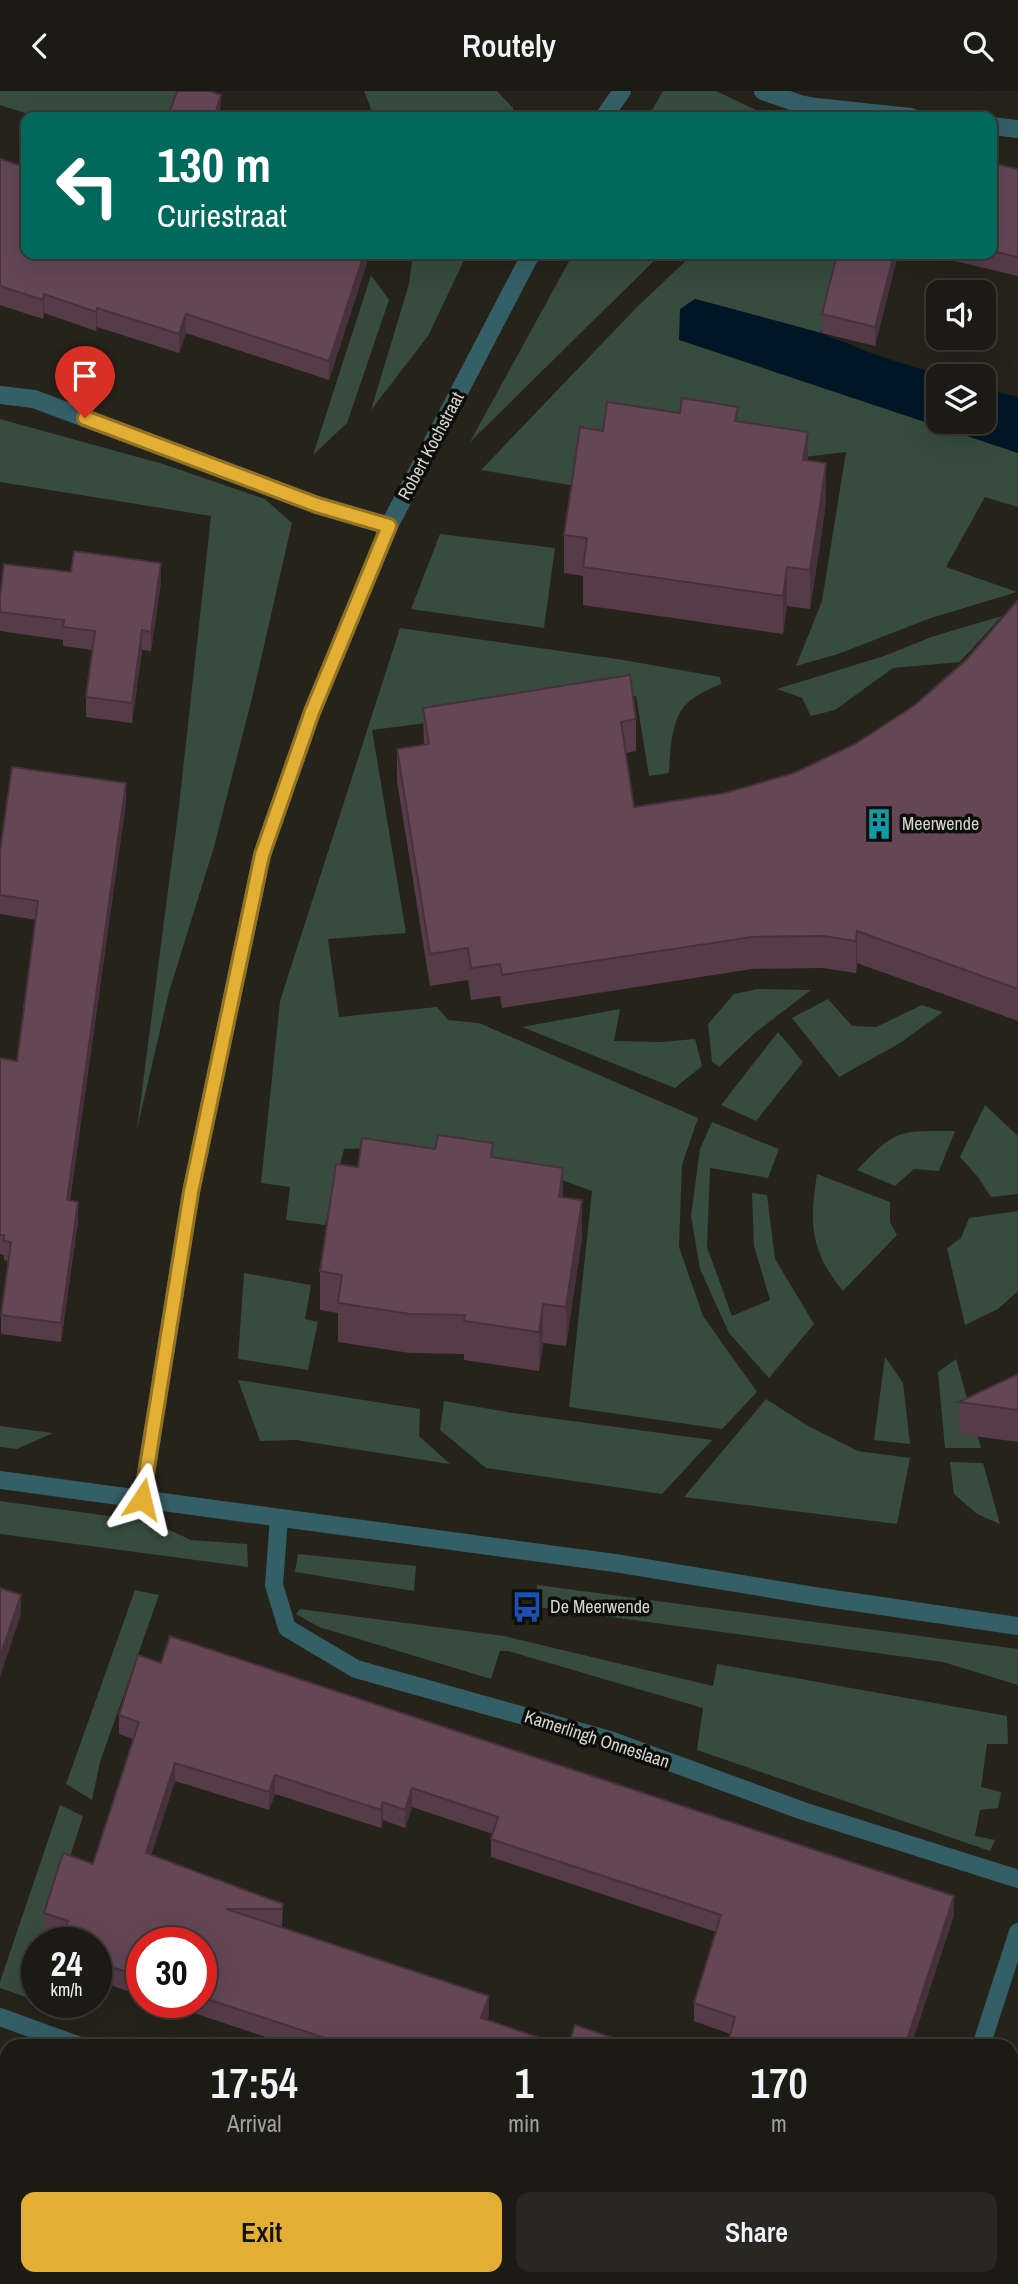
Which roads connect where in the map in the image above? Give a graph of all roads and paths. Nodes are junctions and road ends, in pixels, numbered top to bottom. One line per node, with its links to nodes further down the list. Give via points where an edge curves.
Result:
1 (622, 91): 3 (street)
2 (763, 91): 4 (street, via 800,104)
3 (607, 112)
4 (864, 112)
5 (997, 127): 6 (street)
6 (1018, 129)
7 (528, 259): 9 (street, Robert Kochstraat)
8 (0, 395): 9 (street, via 34,399 317,505)
9 (389, 526): 11 (street, Robert Kochstraat, via 312,712 262,855 191,1192)
10 (0, 1480): 11 (street)
11 (142, 1499): 12 (street)
12 (279, 1518): 13 (street, via 615,1563); 14 (street, Kamerlingh Onneslaan, via 274,1584 288,1628 356,1668 610,1740 803,1811)
13 (1018, 1626)
14 (1018, 1879)
15 (1018, 1932): 18 (street)
16 (0, 2017): 17 (street)
17 (61, 2039)
18 (983, 2039)

